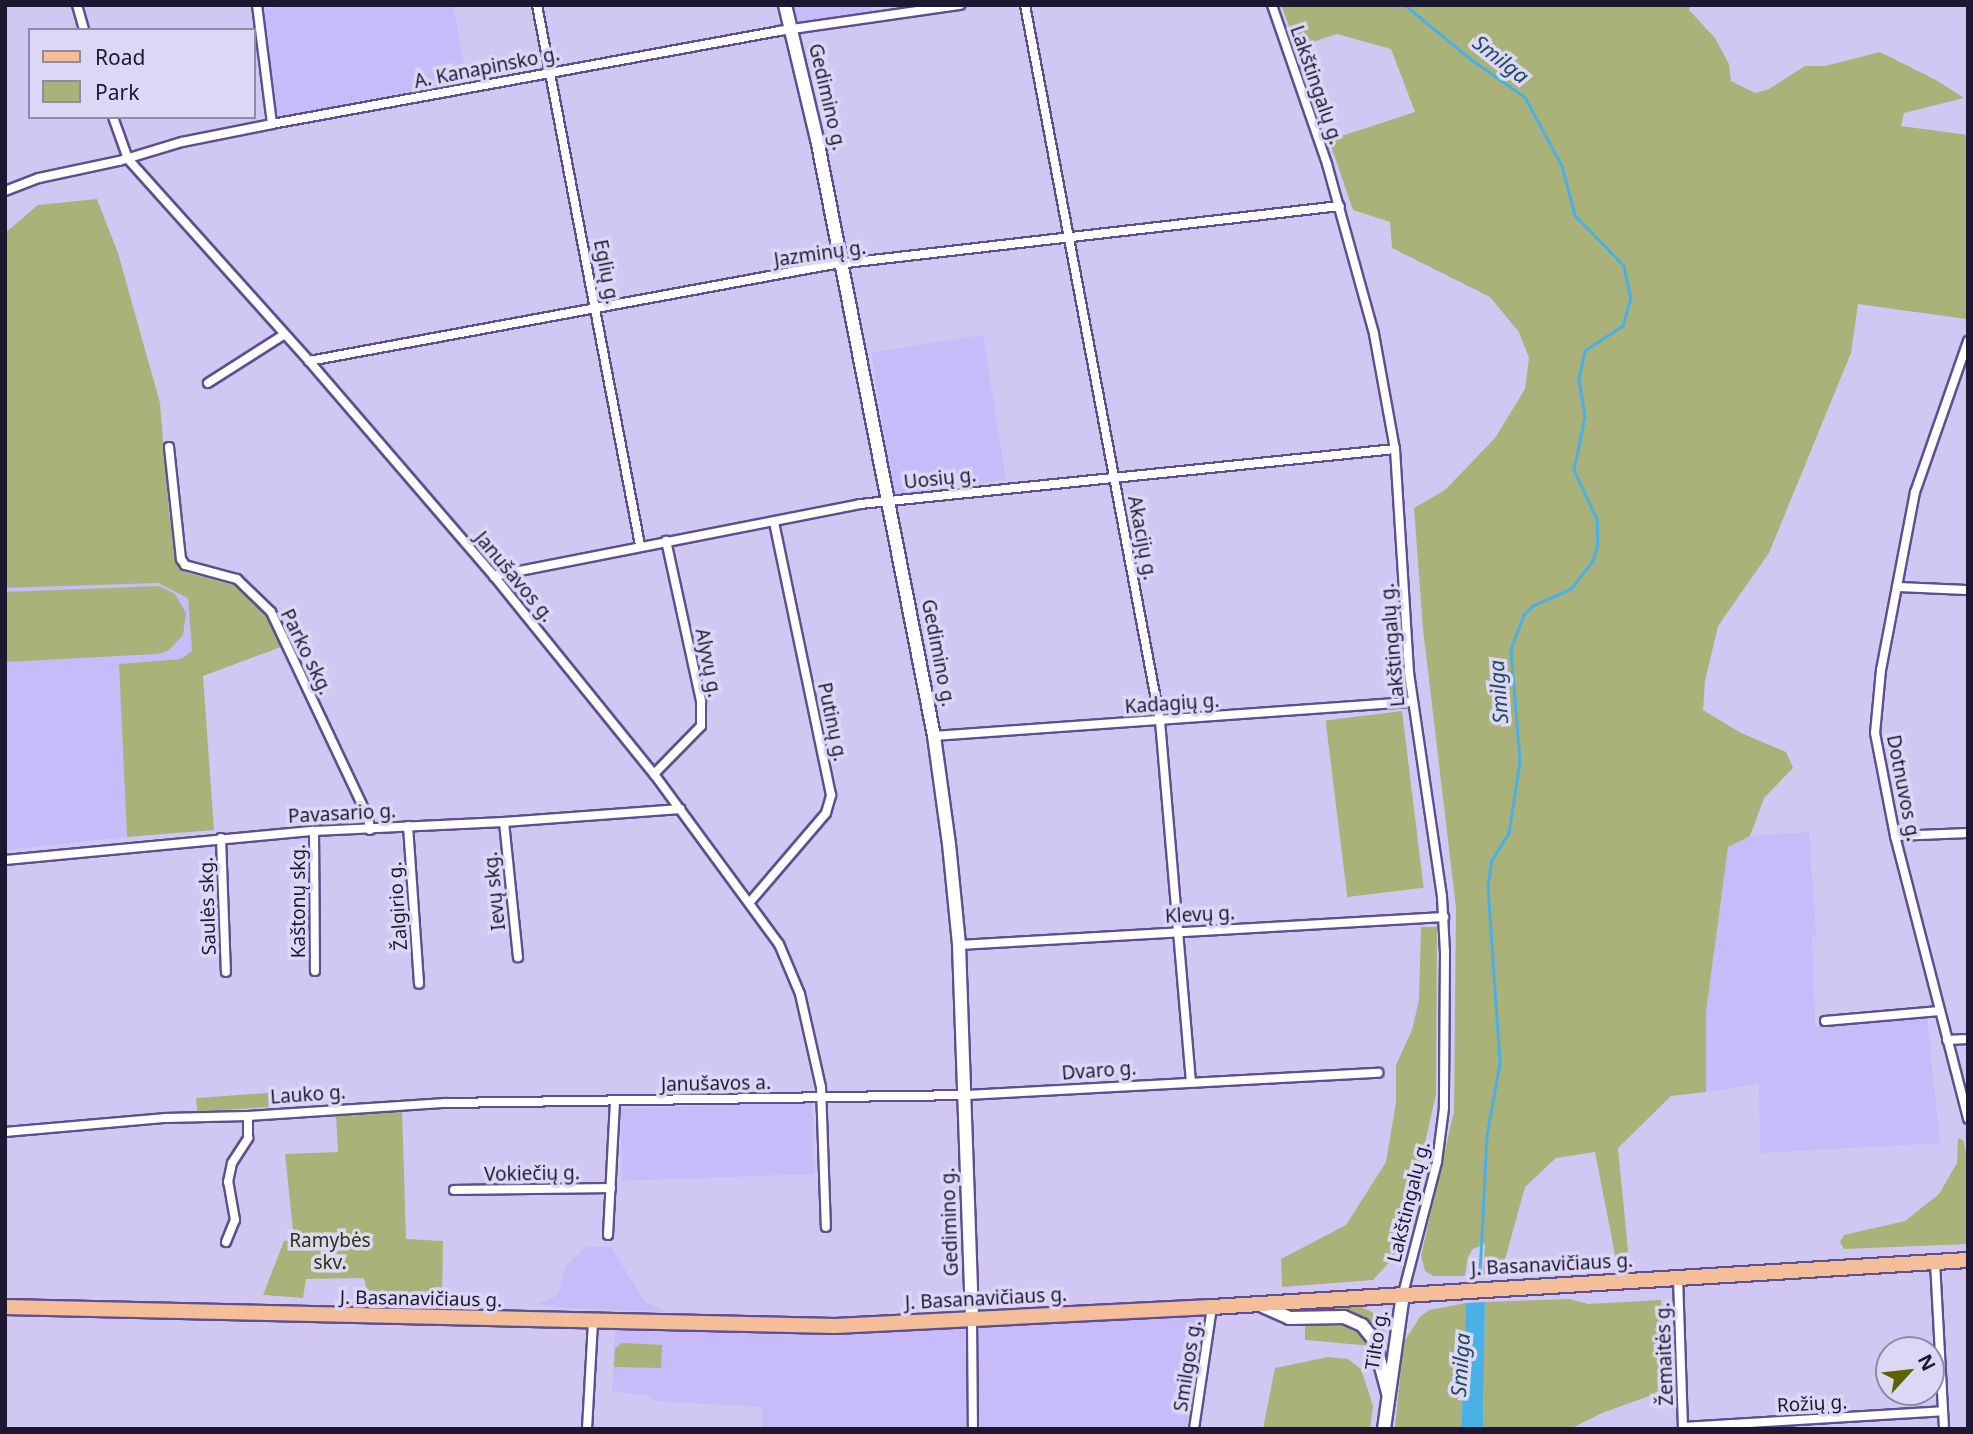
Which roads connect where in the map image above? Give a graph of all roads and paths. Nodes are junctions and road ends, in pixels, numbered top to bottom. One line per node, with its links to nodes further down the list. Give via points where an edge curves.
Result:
1 (77, 5): 8 (street)
2 (257, 5): 12 (street)
3 (537, 5): 10 (street, Eglių g.)
4 (785, 5): 9 (main road, Gedimino g.)
5 (961, 5): 9 (street, A. Kanapinsko g.)
6 (1025, 5): 18 (street, Akacijų g.)
7 (1272, 5): 17 (street, Lakštingalų g.)
8 (83, 28)
9 (792, 31): 10 (street, A. Kanapinsko g.); 19 (main road, Gedimino g.)
10 (551, 71): 12 (street, A. Kanapinsko g.); 20 (street, Eglių g.)
11 (114, 119): 13 (street, Janušavos g.)
12 (272, 124): 13 (street, A. Kanapinsko g., via 182,142)
13 (128, 159): 14 (street, A. Kanapinsko g.); 21 (street, Janušavos g.)
14 (24, 183): 15 (street, A. Kanapinsko g.); 16 (street)
15 (5, 188)
16 (5, 197)
17 (1340, 206): 18 (street, Jazminų g.); 26 (street, Lakštingalų g., via 1374,334)
18 (1069, 238): 19 (street, Jazminų g.); 27 (street, Akacijų g.)
19 (841, 264): 20 (street, Jazminų g.); 28 (main road, Gedimino g.)
20 (597, 308): 23 (street, Jazminų g.); 31 (street, Eglių g.)
21 (285, 334): 23 (street, Janušavos g.); 24 (street)
22 (1968, 341): 33 (street, Dotnuvos g., via 1915,492)
23 (309, 361): 32 (street, Janušavos g.)
24 (208, 383)
25 (169, 447): 42 (street, Parko skg., via 181,559 185,565 237,579 271,612 368,817)
26 (1395, 449): 27 (street, Uosių g.); 35 (street, Lakštingalų g.)
27 (1114, 477): 28 (street, Uosių g.); 36 (street, Akacijų g.)
28 (888, 500): 29 (street, Uosių g.); 37 (main road, Gedimino g.)
29 (775, 522): 30 (street, Uosių g.); 48 (street, Putinų g., via 831,795 826,813)
30 (667, 541): 31 (street, Uosių g.); 38 (street, Alyvų g., via 701,701 701,726)
31 (640, 545): 32 (street, Uosių g.)
32 (494, 576): 38 (street, Janušavos g.)
33 (1897, 587): 34 (street); 45 (street, Dotnuvos g., via 1875,722)
34 (1968, 590)
35 (1413, 702): 36 (street, Kadagių g.); 49 (street, Lakštingalų g.)
36 (1160, 721): 37 (street, Kadagių g.); 50 (street, Akacijų g.)
37 (934, 736): 51 (main road, Gedimino g.)
38 (654, 774): 39 (street, Janušavos g.)
39 (681, 808): 40 (street, Pavasario g.); 48 (street, Janušavos g.)
40 (504, 822): 41 (street, Pavasario g.); 52 (street, Ievų skg.)
41 (408, 827): 42 (street, Pavasario g.); 55 (street, Žalgirio g.)
42 (370, 830): 43 (street, Pavasario g.)
43 (314, 831): 46 (street, Pavasario g.); 53 (street, Kaštonų skg.)
44 (1968, 833): 45 (street)
45 (1895, 836): 56 (street, Dotnuvos g.)
46 (221, 838): 47 (street, Pavasario g.); 54 (street, Saulės skg.)
47 (5, 860)
48 (750, 902): 63 (street, Janušavos g., via 791,967 810,1027)
49 (1444, 917): 50 (street, Klevų g.); 76 (street, Lakštingalų g., via 1443,1127)
50 (1180, 932): 51 (street, Klevų g.); 61 (street, Akacijų g.)
51 (959, 945): 62 (main road, Gedimino g.)
52 (518, 957)
53 (315, 971)
54 (226, 972)
55 (419, 984)
56 (1940, 1011): 57 (street); 59 (street, Dotnuvos g.)
57 (1825, 1021)
58 (1968, 1039): 59 (street)
59 (1947, 1040): 66 (street, Dotnuvos g.)
60 (1378, 1073): 61 (street, Dvaro g.)
61 (1191, 1080): 62 (street, Dvaro g.)
62 (966, 1095): 63 (street, Dvaro g.); 80 (main road, Gedimino g.)
63 (821, 1097): 64 (street, Janušavos a.); 70 (street)
64 (615, 1102): 65 (street, Lauko g., via 446,1103); 68 (street)
65 (248, 1116): 67 (street, Lauko g.); 72 (street, via 248,1138 232,1163 228,1182 235,1220)
66 (1968, 1119)
67 (5, 1132)
68 (611, 1188): 69 (street, Vokiečių g.); 71 (street)
69 (454, 1190)
70 (826, 1227)
71 (608, 1235)
72 (226, 1241)
73 (1968, 1260): 74 (main road, J. Basanavičiaus g.)
74 (1935, 1262): 75 (main road, J. Basanavičiaus g.); 83 (street)
75 (1678, 1277): 76 (main road, J. Basanavičiaus g.); 85 (street, Žemaitės g.)
76 (1404, 1293): 77 (main road, J. Basanavičiaus g.); 82 (main road, Tilto g.)
77 (1258, 1304): 79 (main road, J. Basanavičiaus g.); 82 (main road, Tilto g., via 1289,1318 1344,1317 1362,1325 1374,1340)
78 (5, 1307): 81 (main road, J. Basanavičiaus g.)
79 (1212, 1307): 80 (main road, J. Basanavičiaus g.); 88 (street, Smilgos g.)
80 (972, 1320): 81 (main road, J. Basanavičiaus g., via 835,1326); 87 (street)
81 (593, 1323): 86 (street)
82 (1388, 1393): 89 (main road, Tilto g.)
83 (1943, 1411): 84 (street, Rožių g.); 90 (street)
84 (1780, 1425): 85 (street, Rožių g.)
85 (1683, 1428)
86 (587, 1429)
87 (973, 1429)
88 (1194, 1429)
89 (1384, 1429)
90 (1944, 1429)

